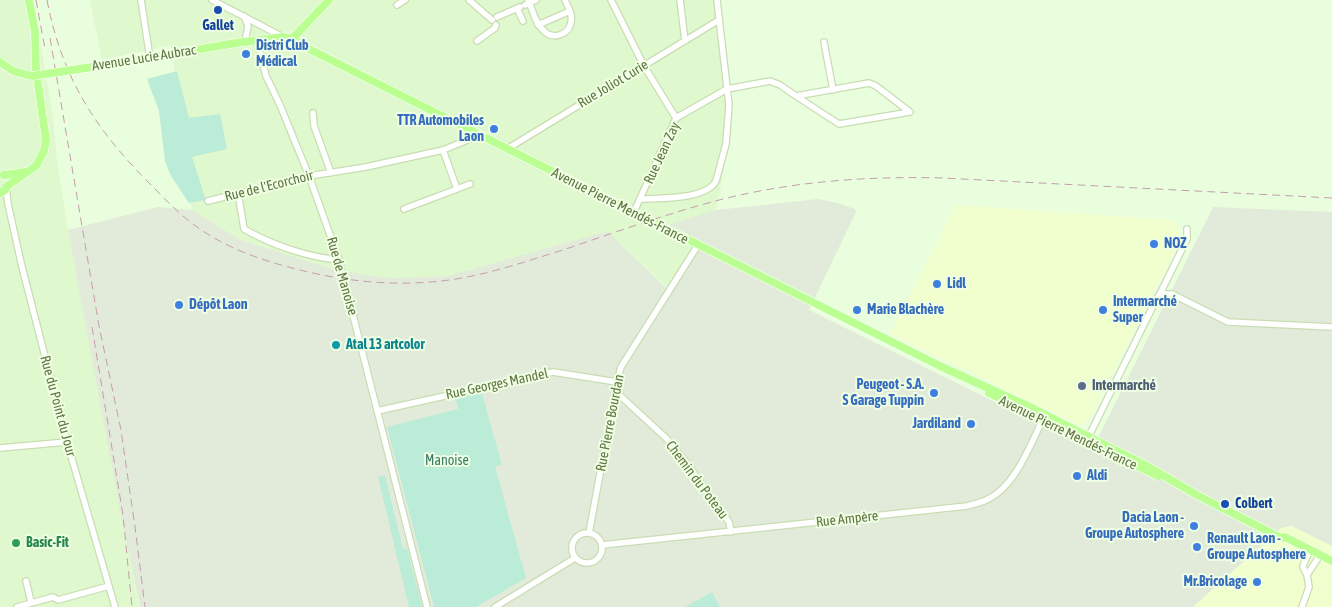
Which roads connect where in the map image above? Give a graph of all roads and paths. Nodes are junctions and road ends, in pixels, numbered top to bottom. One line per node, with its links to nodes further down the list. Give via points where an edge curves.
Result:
1 (29, 0): 30 (main road, via 35,32)
2 (141, 0): 27 (street)
3 (212, 0): 15 (street)
4 (329, 0): 21 (main road)
5 (405, 0): 13 (street)
6 (469, 0): 18 (street)
7 (536, 0): 12 (street)
8 (565, 0): 14 (street)
9 (611, 0): 29 (street)
10 (680, 0): 23 (street)
11 (716, 0): 17 (street)
12 (524, 4): 16 (street); 18 (street); 19 (street)
13 (398, 5)
14 (570, 11): 19 (street); 19 (street, via 570,26 562,34 547,34)
15 (244, 16): 20 (street); 25 (street, via 248,26)
16 (523, 20)
17 (719, 20): 23 (street, Rue Joliot Curie); 31 (street)
18 (495, 21): 24 (street, via 495,28)
19 (538, 25)
20 (283, 37): 21 (main road, Avenue Lucie Aubrac); 22 (main road, Avenue Lucie Aubrac)
21 (292, 39): 36 (main road, Avenue Pierre Mendés-France)
22 (257, 40): 25 (main road, Avenue Lucie Aubrac); 42 (street, Rue de Manoise, via 266,76)
23 (685, 40): 29 (street, Rue Joliot Curie)
24 (478, 41)
25 (245, 42): 27 (main road, Avenue Lucie Aubrac)
26 (824, 42): 32 (street)
27 (150, 58): 30 (main road, Avenue Lucie Aubrac, bridge)
28 (0, 62): 30 (main road, Avenue Lucie Aubrac, bridge, via 22,75)
29 (644, 66): 35 (street); 37 (street, Rue Joliot Curie)
30 (37, 76): 39 (main road, via 46,140 39,161)
31 (727, 88): 33 (street, via 770,81); 35 (street, Rue Jean Zay); 48 (street, via 726,144 713,186 684,196)
32 (832, 90): 33 (street); 33 (street, via 872,84 910,112 839,124)
33 (796, 96)
34 (313, 113): 40 (street, Rue de l'Ecorchoir, via 314,126)
35 (676, 118): 48 (street, Rue Jean Zay)
36 (477, 134): 37 (main road, Avenue Pierre Mendés-France); 38 (street, Rue de l'Ecorchoir)
37 (507, 149): 53 (main road, Avenue Pierre Mendés-France)
38 (443, 150): 40 (street, Rue de l'Ecorchoir); 45 (street)
39 (28, 172): 41 (main road); 44 (main road)
40 (331, 172): 42 (street, Rue de l'Ecorchoir)
41 (2, 174): 44 (main road, via 7,180)
42 (309, 176): 47 (street, Rue de l'Ecorchoir); 56 (street, Rue de Manoise)
43 (470, 184): 45 (street)
44 (6, 186): 46 (main road); 50 (street, Rue du Point du Jour)
45 (458, 189): 52 (street)
46 (0, 193): 50 (street)
47 (238, 193): 49 (street, Rue de l'Ecorchoir); 56 (street, via 244,229 284,247)
48 (640, 199): 53 (street, Rue Jean Zay)
49 (208, 202)
50 (8, 206): 51 (street); 64 (street, Rue du Point du Jour)
51 (0, 207)
52 (404, 209)
53 (634, 212): 55 (main road, Avenue Pierre Mendés-France)
54 (1187, 229): 57 (street, via 1187,239)
55 (698, 245): 59 (street, Rue Pierre Bourdan, via 621,367); 62 (main road, Avenue Pierre Mendés-France)
56 (339, 260): 61 (street, Rue de Manoise)
57 (1157, 298): 58 (street, via 1172,294 1228,322); 63 (street)
58 (1332, 327)
59 (617, 382): 60 (street, Rue Pierre Bourdan); 61 (street, Rue Georges Mandel, via 553,372)
60 (615, 390): 66 (street, Chemin du Poteau, via 666,438 685,461 729,522); 67 (street, Rue Pierre Bourdan)
61 (377, 411): 82 (street, Rue de Manoise)
62 (1042, 417): 63 (main road, Avenue Pierre Mendés-France); 66 (street, Rue Ampère, via 1019,468 1004,488 988,500 967,506)
63 (1088, 439): 69 (main road, Avenue Pierre Mendés-France, via 1145,471 1281,538 1285,537)
64 (67, 442): 65 (street); 76 (street, Rue du Point du Jour)
65 (0, 448)
66 (730, 532): 68 (street, Rue Ampère)
67 (589, 533): 68 (street); 71 (street, via 580,534 574,541 572,550)
68 (602, 545): 71 (street, via 600,555 592,562 584,563)
69 (1309, 552): 70 (main road, Avenue Pierre Mendés-France); 74 (street, via 1303,567)
70 (1319, 557): 72 (main road, Avenue Pierre Mendés-France); 73 (main road, Avenue Pierre Mendés-France); 74 (street)
71 (575, 558): 83 (street)
72 (1332, 561)
73 (1332, 566)
74 (1307, 575): 84 (street, via 1308,591)
75 (26, 581): 78 (street)
76 (109, 586): 77 (street); 81 (street, Rue du Point du Jour)
77 (58, 600): 78 (street, via 53,597); 80 (street)
78 (31, 602): 79 (street)
79 (17, 607)
80 (60, 607)
81 (115, 607)
82 (427, 607)
83 (495, 607)
84 (1302, 607)

